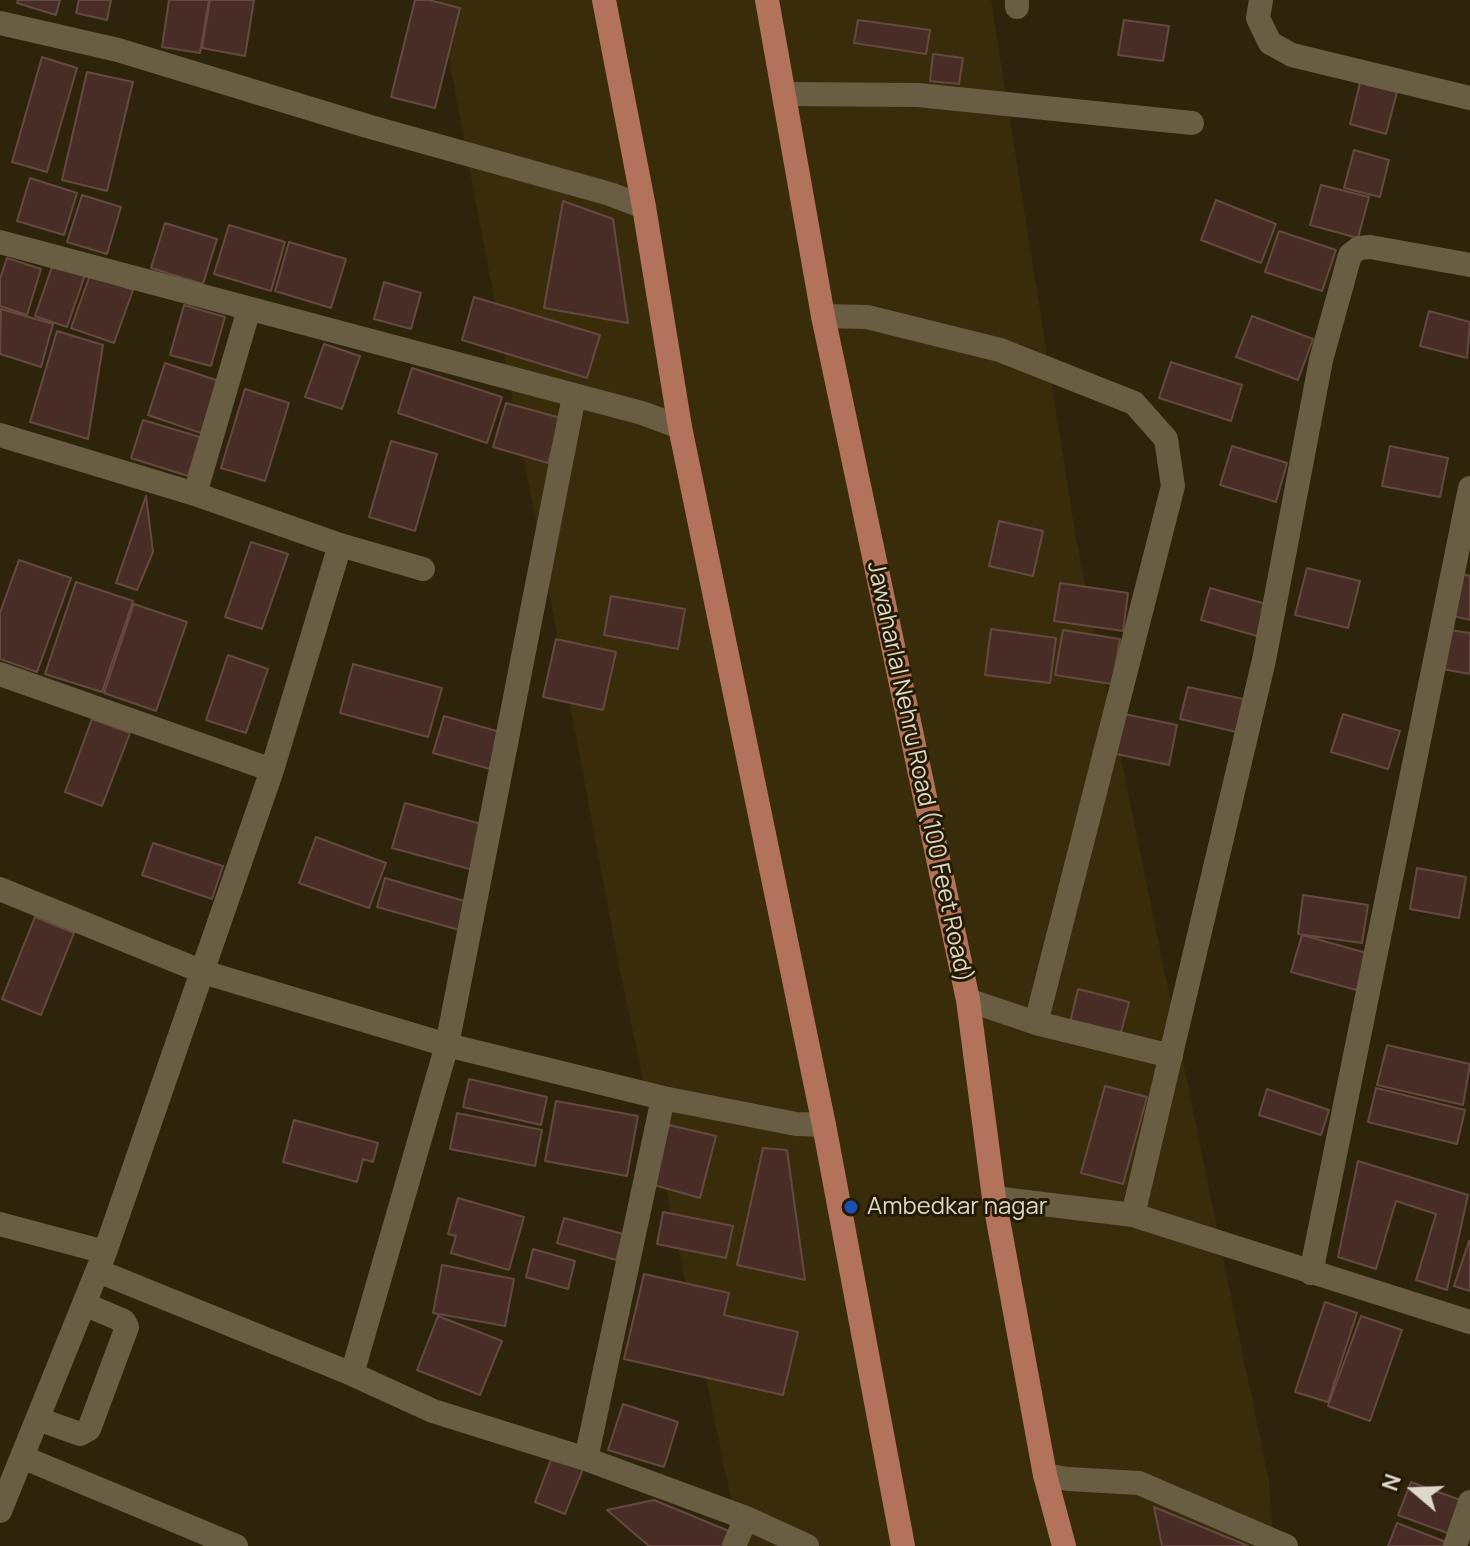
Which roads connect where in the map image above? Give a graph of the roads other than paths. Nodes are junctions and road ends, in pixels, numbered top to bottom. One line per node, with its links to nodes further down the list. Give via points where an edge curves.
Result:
1 (604, 0): 8 (main road)
2 (767, 0): 5 (main road, Jawaharlal Nehru Road (100 Feet Road))
3 (1261, 0): 6 (street, via 1258,18 1270,43 1292,55)
4 (0, 23): 8 (street, via 118,50)
5 (786, 94): 7 (street, via 918,95); 12 (main road, Jawaharlal Nehru Road (100 Feet Road))
6 (1470, 98)
7 (1192, 123)
8 (644, 207): 14 (main road)
9 (0, 242): 11 (street)
10 (1470, 265): 27 (street, via 1370,247 1350,255 1321,360 1264,660)
11 (249, 309): 13 (street); 17 (street)
12 (823, 316): 24 (main road, Jawaharlal Nehru Road (100 Feet Road)); 25 (street, via 867,317 1000,350 1134,403 1166,439 1173,486)
13 (574, 396): 14 (street); 26 (street)
14 (680, 427): 29 (main road)
15 (0, 435): 17 (street)
16 (1470, 488): 34 (street)
17 (195, 494): 18 (street)
18 (340, 545): 19 (street); 21 (street)
19 (423, 569)
20 (0, 674): 21 (street)
21 (272, 770): 23 (street)
22 (0, 889): 23 (street)
23 (203, 972): 26 (street); 33 (street)
24 (968, 1000): 25 (street); 30 (main road, Jawaharlal Nehru Road (100 Feet Road))
25 (1036, 1023): 27 (street)
26 (447, 1045): 28 (street); 37 (street)
27 (1171, 1056): 31 (street)
28 (663, 1098): 29 (street); 40 (street)
29 (824, 1125): 48 (main road)
30 (994, 1198): 31 (street); 41 (main road, Jawaharlal Nehru Road (100 Feet Road))
31 (1133, 1215): 34 (street)
32 (0, 1224): 33 (street)
33 (101, 1262): 35 (street); 37 (street)
34 (1311, 1273): 36 (street)
35 (84, 1304): 38 (street); 38 (street, via 127,1327 89,1429 80,1434)
36 (1470, 1322)
37 (352, 1374): 40 (street, via 433,1411)
38 (38, 1419): 39 (street)
39 (22, 1457): 43 (street); 45 (street)
40 (586, 1459): 44 (street)
41 (1045, 1475): 49 (main road, Jawaharlal Nehru Road (100 Feet Road)); 50 (street, via 1139,1483)
42 (1470, 1502): 51 (street)
43 (0, 1511)
44 (746, 1518): 46 (street); 47 (street)
45 (236, 1546)
46 (734, 1546)
47 (807, 1546)
48 (903, 1546)
49 (1064, 1546)
50 (1286, 1546)
51 (1455, 1546)

